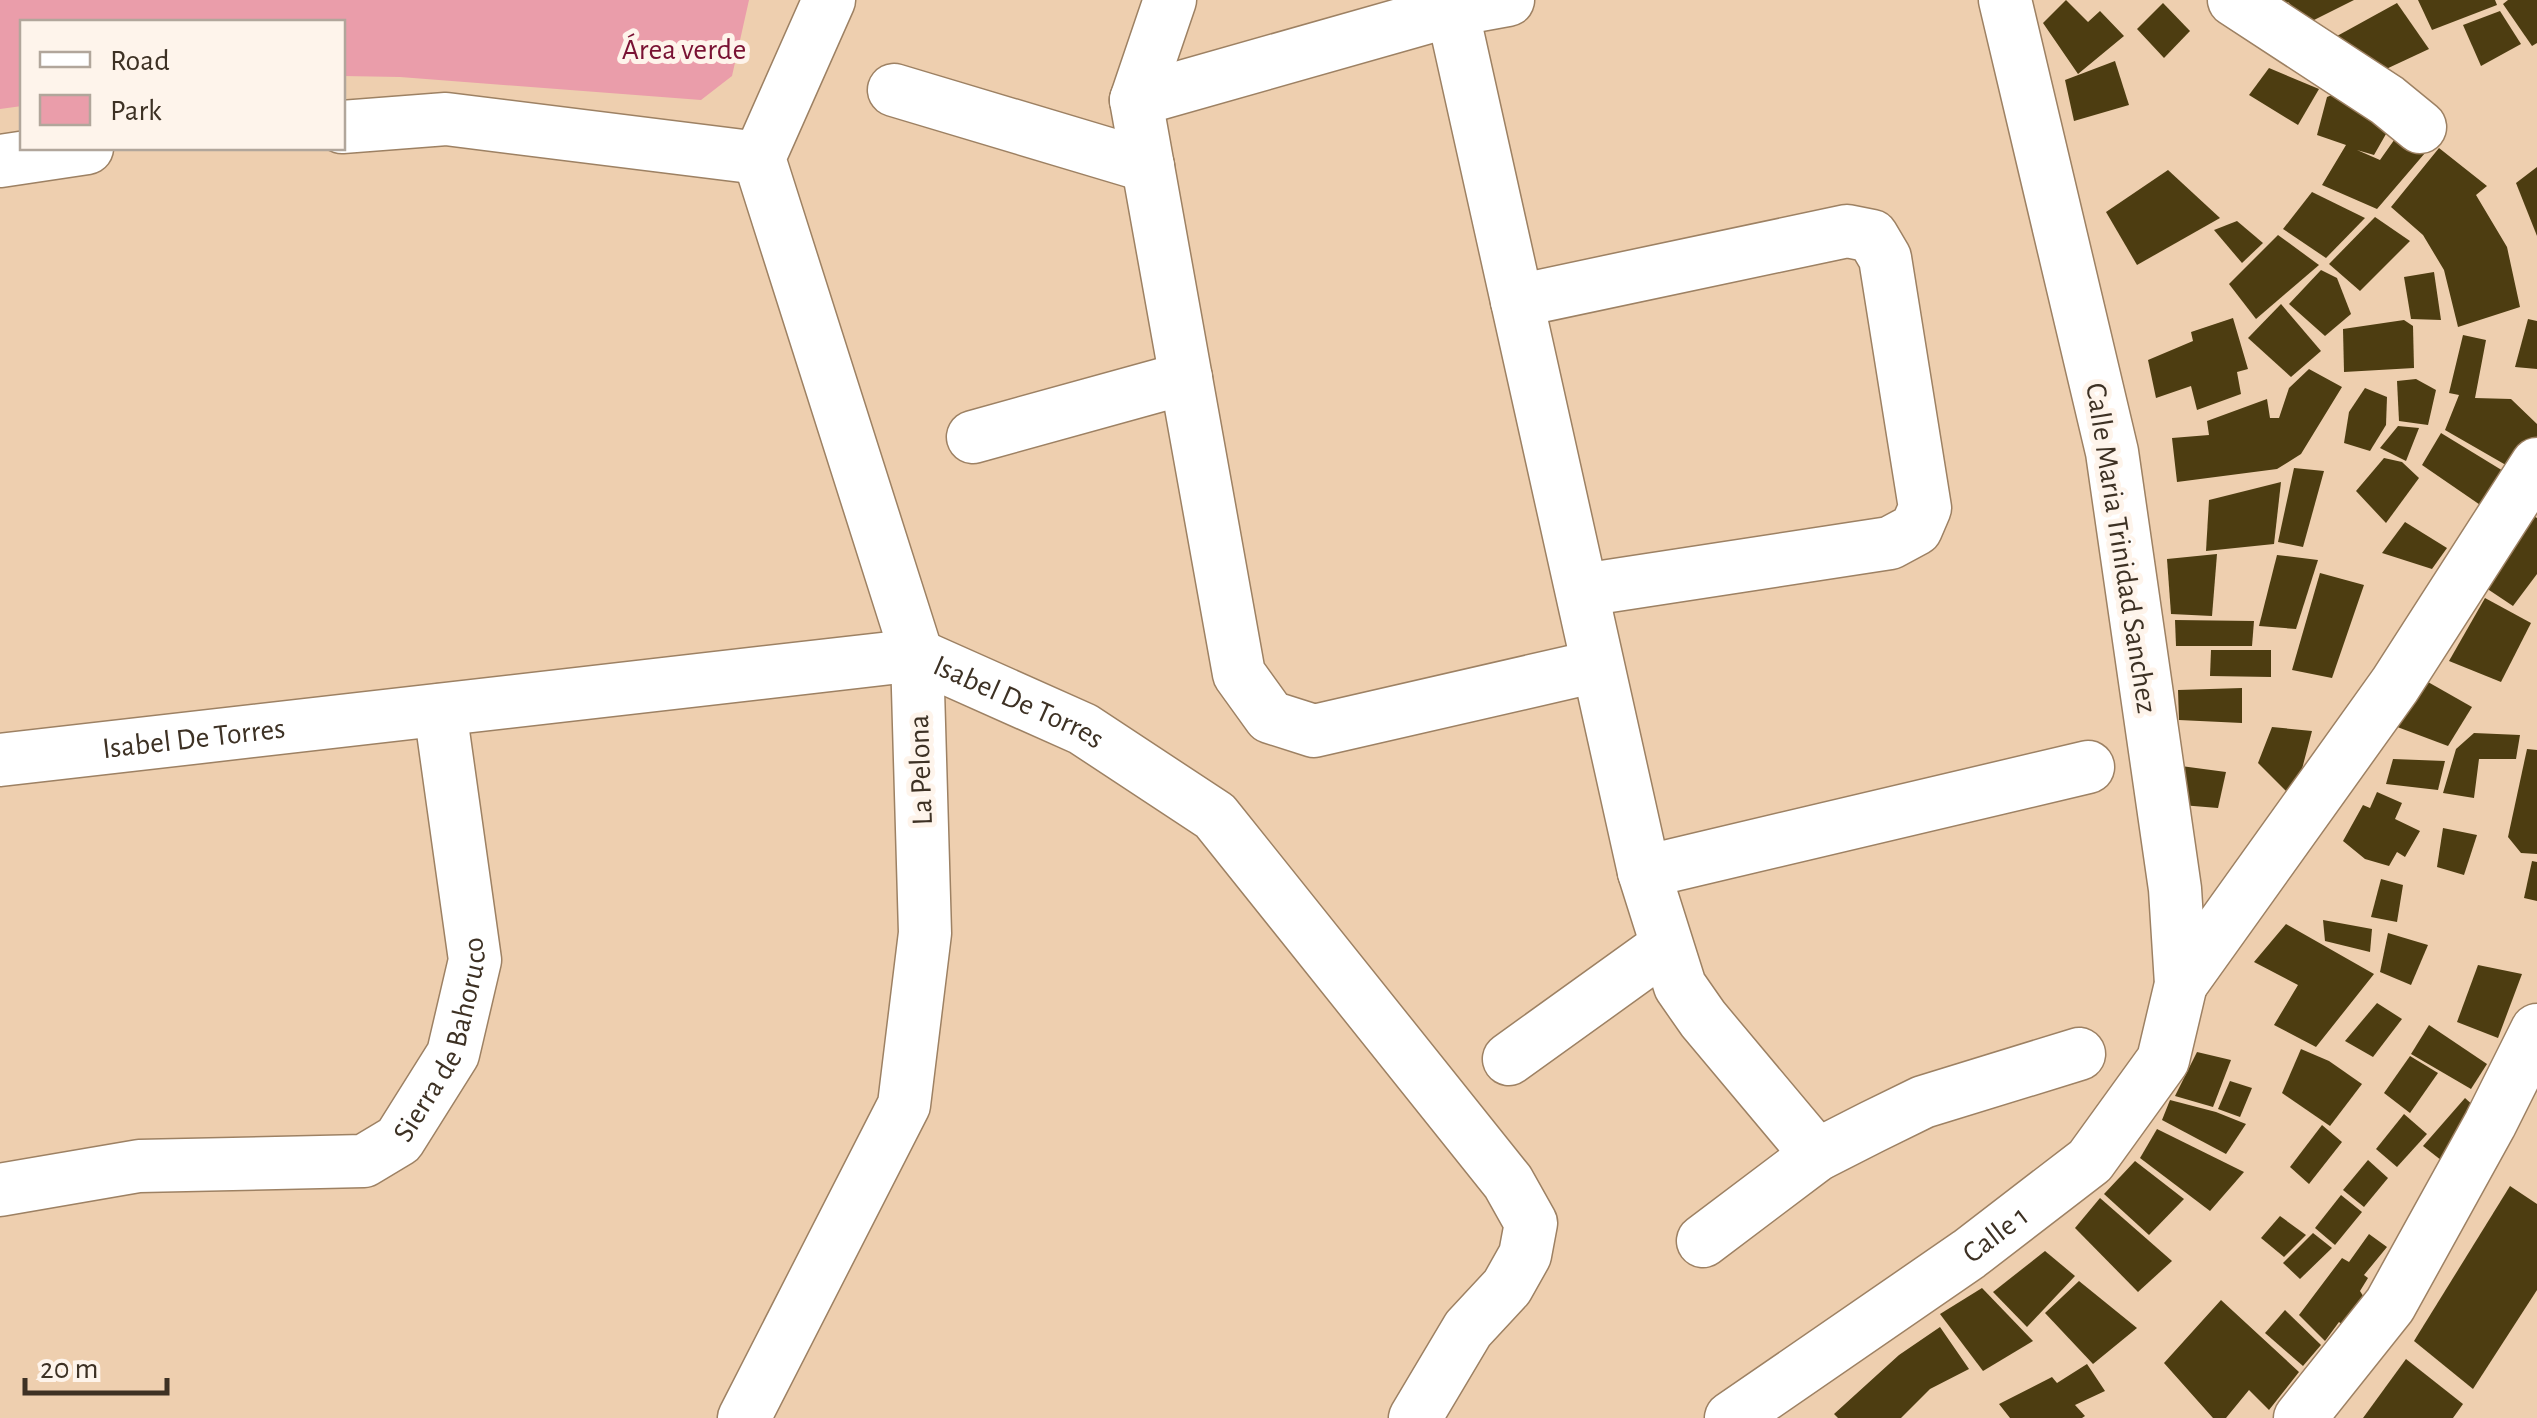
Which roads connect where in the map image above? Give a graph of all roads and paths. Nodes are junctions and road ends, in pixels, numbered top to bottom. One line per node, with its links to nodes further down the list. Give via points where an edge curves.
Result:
1 (828, 0): 12 (street)
2 (1170, 0): 8 (street)
3 (1508, 0): 6 (street)
4 (2006, 0): 27 (street, Calle Maria Trinidad Sanchez, via 2112,452 2176,889)
5 (2234, 0): 10 (street)
6 (1452, 5): 8 (street); 15 (street)
7 (894, 90): 14 (street)
8 (1136, 100): 14 (street)
9 (345, 127): 12 (street, via 446,119)
10 (2420, 127)
11 (74, 150): 13 (street)
12 (759, 158): 20 (street, La Pelona)
13 (0, 161)
14 (1148, 166): 16 (street)
15 (1517, 301): 19 (street); 19 (street, via 1847,231 1872,236 1885,258 1925,508 1916,529 1890,543)
16 (1186, 378): 17 (street); 21 (street, via 1239,674 1270,717 1314,731)
17 (973, 437)
18 (2537, 464): 27 (street, via 2395,685)
19 (1583, 590): 21 (street)
20 (918, 656): 22 (street, Isabel De Torres); 34 (street, La Pelona, via 925,934 904,1104); 35 (street, Isabel De Torres, via 1083,729 1214,816 1508,1182 1531,1223 1525,1255 1468,1329)
21 (1597, 666): 25 (street)
22 (440, 710): 23 (street, Isabel De Torres); 32 (street, Sierra de Bahoruco, via 475,960 452,1054 400,1140 364,1161 139,1166)
23 (0, 760)
24 (2088, 767): 25 (street)
25 (1644, 872): 26 (street)
26 (1666, 946): 30 (street); 31 (street, via 1680,986 1703,1019)
27 (2181, 984): 36 (street, Calle 1, via 2164,1060 2090,1160 1969,1254)
28 (2537, 1030): 37 (street, via 2390,1305)
29 (2079, 1054): 31 (street, via 1923,1102)
30 (1509, 1059)
31 (1817, 1154): 33 (street)
32 (0, 1190)
33 (1703, 1242)
34 (744, 1418)
35 (1415, 1418)
36 (1731, 1418)
37 (2300, 1418)

